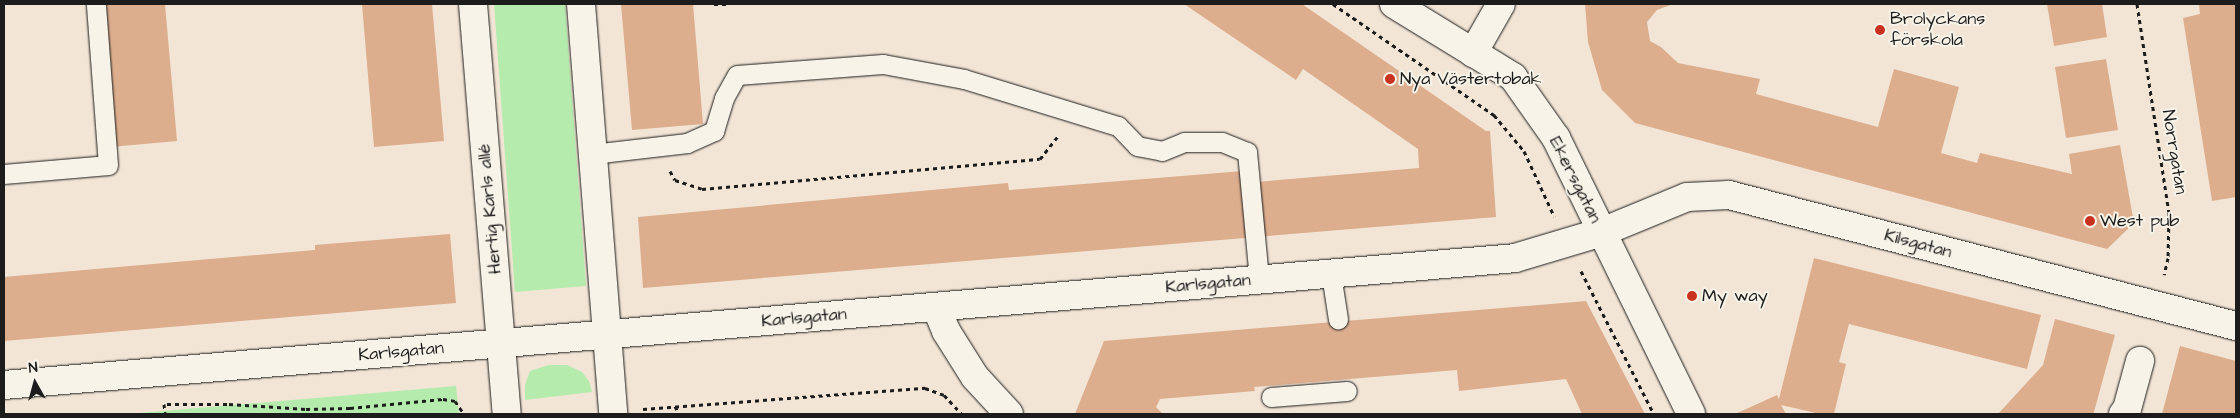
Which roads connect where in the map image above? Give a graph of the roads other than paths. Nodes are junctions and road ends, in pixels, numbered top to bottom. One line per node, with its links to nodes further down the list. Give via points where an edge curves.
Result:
1 (96, 4): 8 (lane, via 108,165)
2 (473, 4): 16 (street, Hertig Karls allé)
3 (581, 4): 7 (street)
4 (1394, 4): 6 (street, Ekersgatan)
5 (1501, 4): 6 (street)
6 (1473, 53): 9 (street, Ekersgatan, via 1513,77 1556,138)
7 (592, 154): 11 (lane, via 687,143 714,131 724,98 737,75 883,64 964,79 1118,126 1137,146 1162,151 1184,142 1222,142 1247,152); 15 (street)
8 (4, 174)
9 (1602, 232): 10 (street, Karlsgatan, via 1515,258); 14 (street, Kilsgatan, via 1687,197 1729,195); 24 (street, Ekersgatan)
10 (1331, 274): 11 (street, Karlsgatan); 13 (lane)
11 (1259, 280): 12 (street, Karlsgatan)
12 (936, 307): 15 (street, Karlsgatan); 23 (street, via 946,331 975,377)
13 (1338, 319)
14 (2236, 326)
15 (607, 335): 16 (street, Karlsgatan); 22 (street)
16 (501, 343): 18 (street, Karlsgatan); 21 (street, Hertig Karls allé)
17 (2140, 361): 25 (street)
18 (4, 385)
19 (1347, 391): 20 (lane)
20 (1271, 397)
21 (507, 414)
22 (613, 414)
23 (1009, 414)
24 (1692, 414)
25 (2123, 414)

